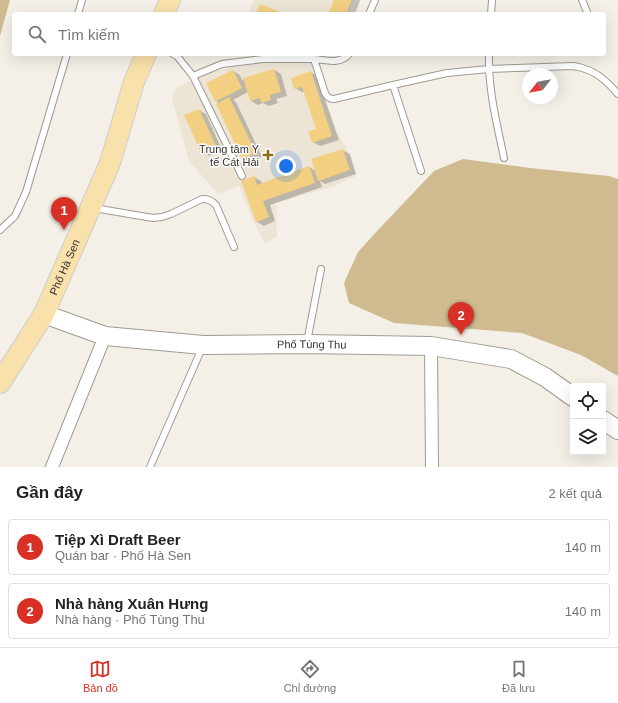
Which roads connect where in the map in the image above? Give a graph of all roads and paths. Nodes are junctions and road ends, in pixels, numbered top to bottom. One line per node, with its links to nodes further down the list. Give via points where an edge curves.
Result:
1 (82, 0): 6 (lane)
2 (170, 0): 7 (main road)
3 (375, 0): 8 (lane)
4 (492, 0): 9 (lane)
5 (582, 0): 10 (lane)
6 (79, 12)
7 (165, 12)
8 (370, 12)
9 (491, 12)
10 (587, 12)
11 (66, 56): 25 (lane, via 26,192 15,216)
12 (145, 56): 24 (main road, Phố Hà Sen, via 134,82 110,164)
13 (177, 56): 18 (lane)
14 (348, 56): 16 (lane, via 337,62)
15 (489, 56): 17 (lane)
16 (314, 59): 18 (lane, via 264,59 222,64); 19 (lane, via 325,93 330,99)
17 (489, 69): 19 (lane, via 447,73); 20 (lane, via 573,66 597,74); 21 (lane, via 492,99)
18 (193, 76): 23 (lane)
19 (393, 85): 22 (lane)
20 (618, 94)
21 (504, 158)
22 (421, 171)
23 (242, 176)
24 (90, 208): 26 (lane, via 153,218 166,216 202,199 212,200); 28 (main road, Phố Hà Sen)
25 (0, 230)
26 (234, 246)
27 (321, 269): 30 (lane)
28 (44, 314): 29 (main road, Phố Tùng Thu); 33 (main road, Phố Hà Sen)
29 (105, 336): 31 (main road, Phố Tùng Thu); 37 (street)
30 (307, 344): 31 (main road, Phố Tùng Thu); 32 (main road, Phố Tùng Thu)
31 (203, 345): 38 (lane)
32 (431, 346): 34 (main road, Phố Tùng Thu, via 511,359 545,377); 39 (street)
33 (0, 383)
34 (570, 395)
35 (606, 422): 36 (main road)
36 (618, 430)
37 (52, 467)
38 (150, 467)
39 (432, 467)

